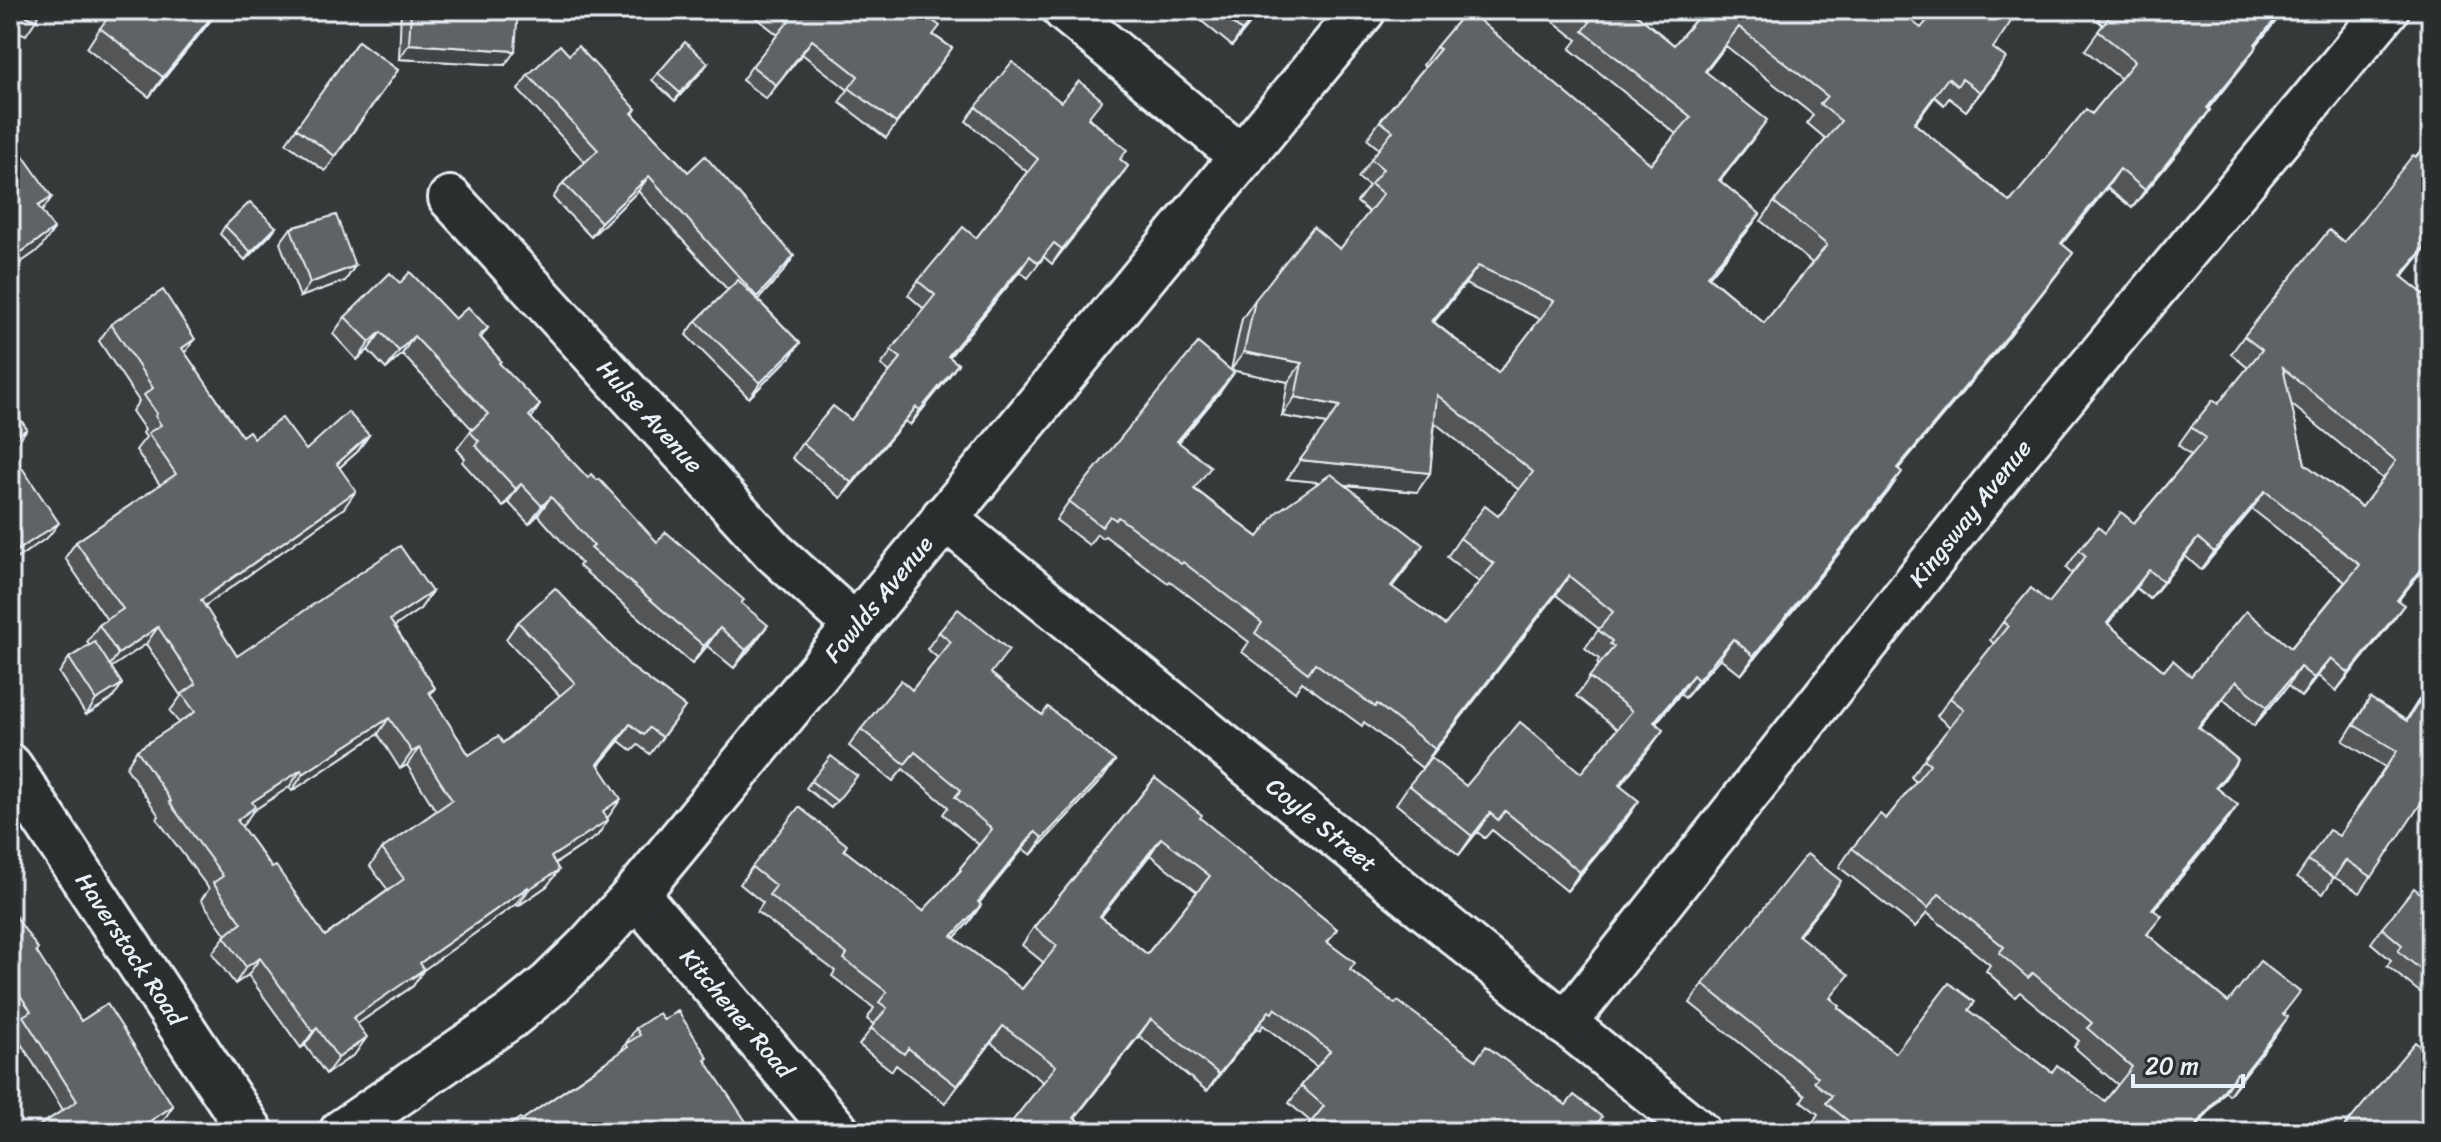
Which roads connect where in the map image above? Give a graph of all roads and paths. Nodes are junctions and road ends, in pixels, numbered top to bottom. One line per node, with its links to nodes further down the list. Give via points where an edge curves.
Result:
1 (1064, 10): 4 (street)
2 (1363, 10): 4 (street, Fowlds Avenue)
3 (2387, 10): 10 (street, Kingsway Avenue, via 2009,464)
4 (1243, 158): 6 (street, Fowlds Avenue)
5 (450, 198): 7 (street, Hulse Avenue, via 774,552)
6 (943, 517): 7 (street, Fowlds Avenue); 10 (street, Coyle Street)
7 (857, 627): 9 (street, Fowlds Avenue)
8 (10, 767): 11 (street, Haverstock Road)
9 (636, 894): 12 (street, Fowlds Avenue, via 521,1008); 13 (street, Kitchener Road)
10 (1565, 1024): 14 (street, Coyle Street)
11 (251, 1132)
12 (342, 1132)
13 (837, 1132)
14 (1699, 1132)

